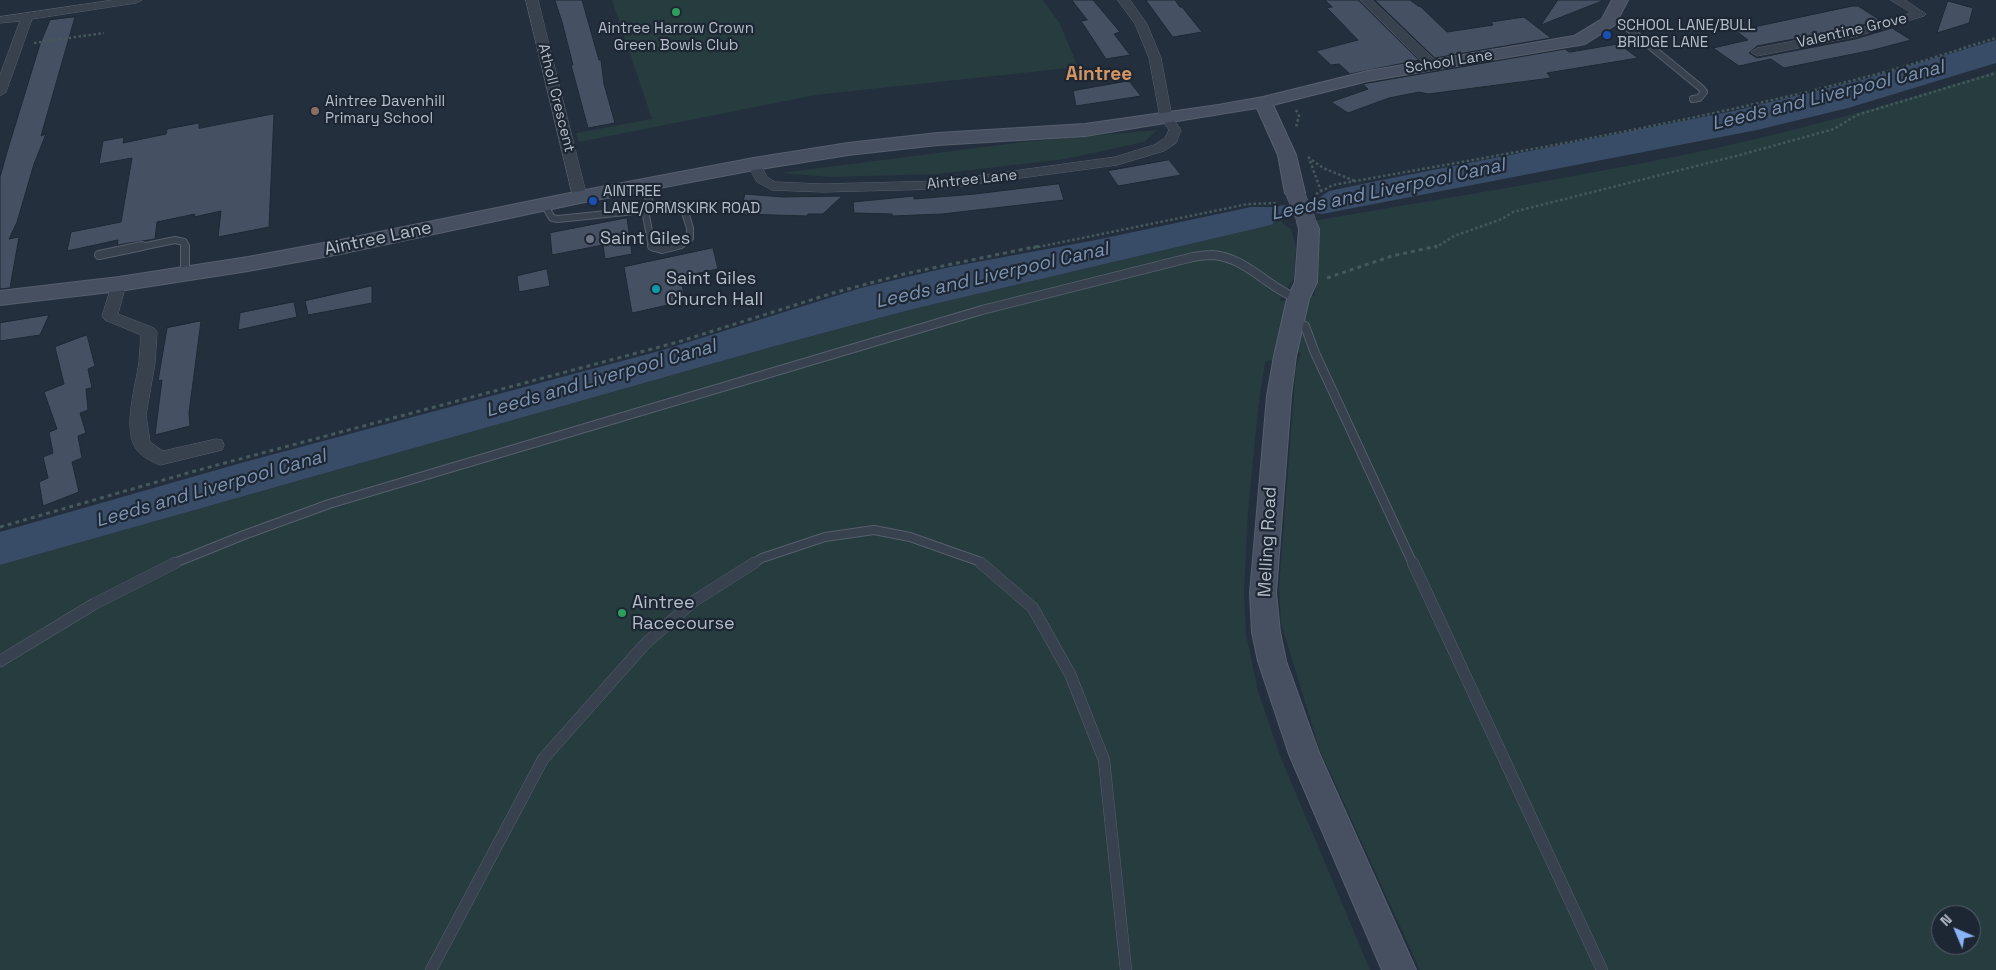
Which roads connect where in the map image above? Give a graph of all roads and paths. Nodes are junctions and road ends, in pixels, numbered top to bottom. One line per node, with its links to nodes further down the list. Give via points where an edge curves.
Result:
1 (136, 0): 7 (street)
2 (532, 0): 27 (street, Atholl Crescent)
3 (1124, 0): 19 (street, via 1141,24 1155,58)
4 (1366, 0): 13 (street)
5 (1897, 0): 12 (street, Valentine Grove, via 1920,14 1854,33)
6 (1616, 7): 13 (main road, School Lane, via 1609,22 1579,40); 17 (lane, via 1704,92)
7 (27, 16): 8 (street); 11 (street)
8 (0, 20)
9 (104, 33): 11 (path)
10 (1996, 38): 24 (path, via 1866,77 1731,109 1597,138)
11 (16, 46): 15 (street)
12 (1757, 52)
13 (1432, 64): 16 (main road, School Lane)
14 (1996, 73): 33 (path, via 1856,115 1824,132 1513,212 1454,236 1435,248 1392,256 1330,278)
15 (0, 92)
16 (1286, 96): 18 (main road, School Lane); 20 (path, via 1299,116)
17 (1693, 99)
18 (1263, 102): 19 (main road, Aintree Lane); 28 (main road, Melling Road, via 1287,155)
19 (1166, 117): 23 (main road, Aintree Lane, via 1085,130 938,139 848,149); 23 (street, Aintree Lane, via 1175,130 1171,140 1159,148 1116,161 940,185 772,186 762,179)
20 (1295, 130)
21 (1307, 154): 22 (path)
22 (1310, 160): 24 (path); 26 (path)
23 (754, 164): 25 (main road, Aintree Lane)
24 (1358, 182): 26 (path, via 1333,185)
25 (644, 185): 27 (main road, Aintree Lane); 30 (lane)
26 (1320, 191): 28 (path)
27 (580, 197): 29 (main road, Aintree Lane)
28 (1296, 198): 33 (main road, Melling Road, bridge, via 1309,229); 38 (path, via 1248,204 904,274 669,344 195,471)
29 (544, 204): 30 (lane, via 552,218 558,219); 32 (main road, Aintree Lane, via 340,247)
30 (648, 210): 30 (lane, via 652,247 657,250 689,241 691,236 683,206 678,204)
31 (99, 255): 32 (lane, via 175,240 184,242)
32 (185, 274): 34 (main road, Aintree Lane)
33 (1306, 277): 36 (main road, Melling Road)
34 (119, 284): 35 (main road, Aintree Lane); 37 (street, via 110,316 149,332 138,415 142,445 160,458)
35 (0, 298)
36 (1296, 310): 39 (lane, via 1284,294 1246,266 1213,255 1149,267 982,310 329,504 244,534 108,596); 42 (main road, Melling Road, via 1278,406 1263,593 1266,632 1278,679 1304,754); 43 (lane)
37 (216, 445)
38 (0, 527)
39 (0, 661)
40 (431, 970): 41 (lane, via 543,759 645,644 694,601 762,558 825,536 874,530 910,537 978,561 1033,608 1070,674 1104,760)
41 (1126, 970)
42 (1399, 970)
43 (1602, 970)

